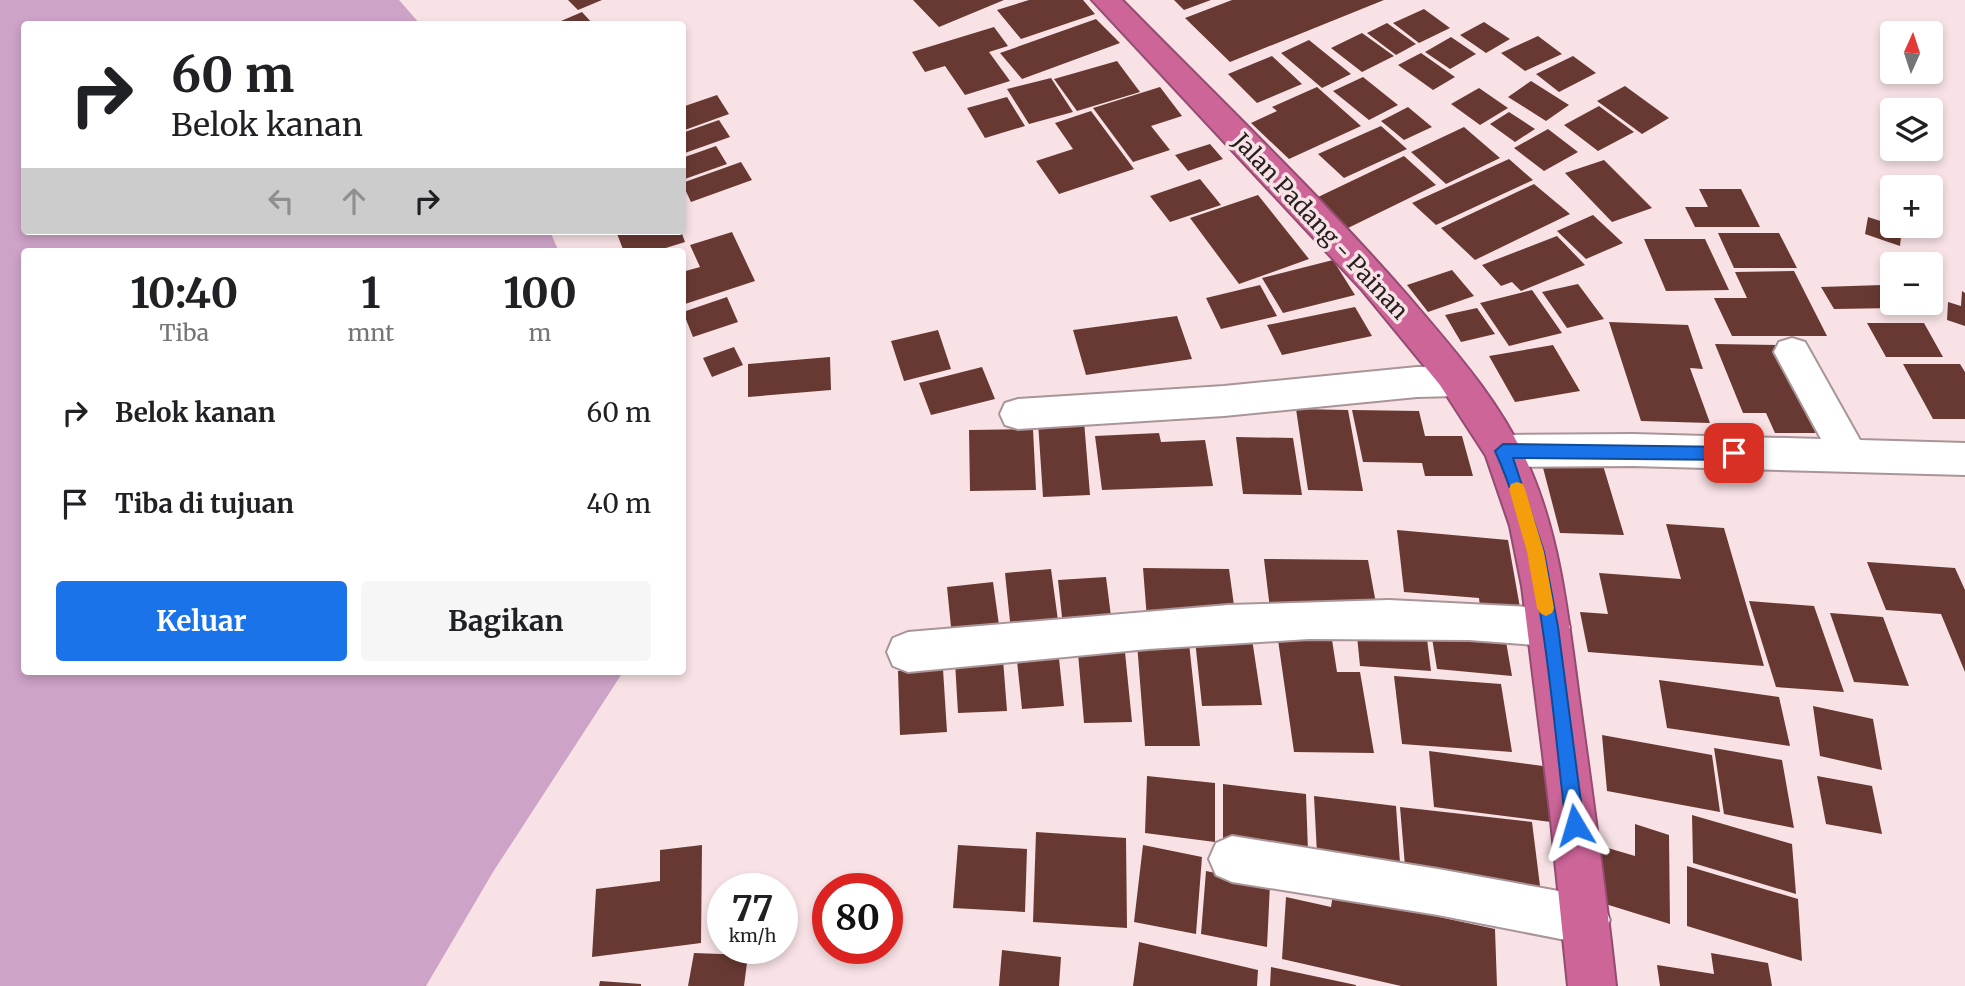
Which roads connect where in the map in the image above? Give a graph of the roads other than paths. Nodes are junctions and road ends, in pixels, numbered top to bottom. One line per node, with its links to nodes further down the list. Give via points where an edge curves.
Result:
1 (1106, 0): 3 (highway, Jalan Padang - Painan, via 1293,192 1388,296)
2 (1792, 352): 5 (street)
3 (1457, 382): 4 (street); 7 (highway, Jalan Padang - Painan)
4 (1018, 414)
5 (1849, 455): 6 (street); 7 (street)
6 (1965, 458)
7 (1507, 461): 8 (highway, Jalan Padang - Painan, via 1535,552)
8 (1549, 627): 9 (street, via 1474,619 1334,618); 11 (highway, Jalan Padang - Painan)
9 (908, 652)
10 (1232, 859): 11 (street)
11 (1586, 920): 12 (highway, Jalan Padang - Painan)
12 (1592, 986)

